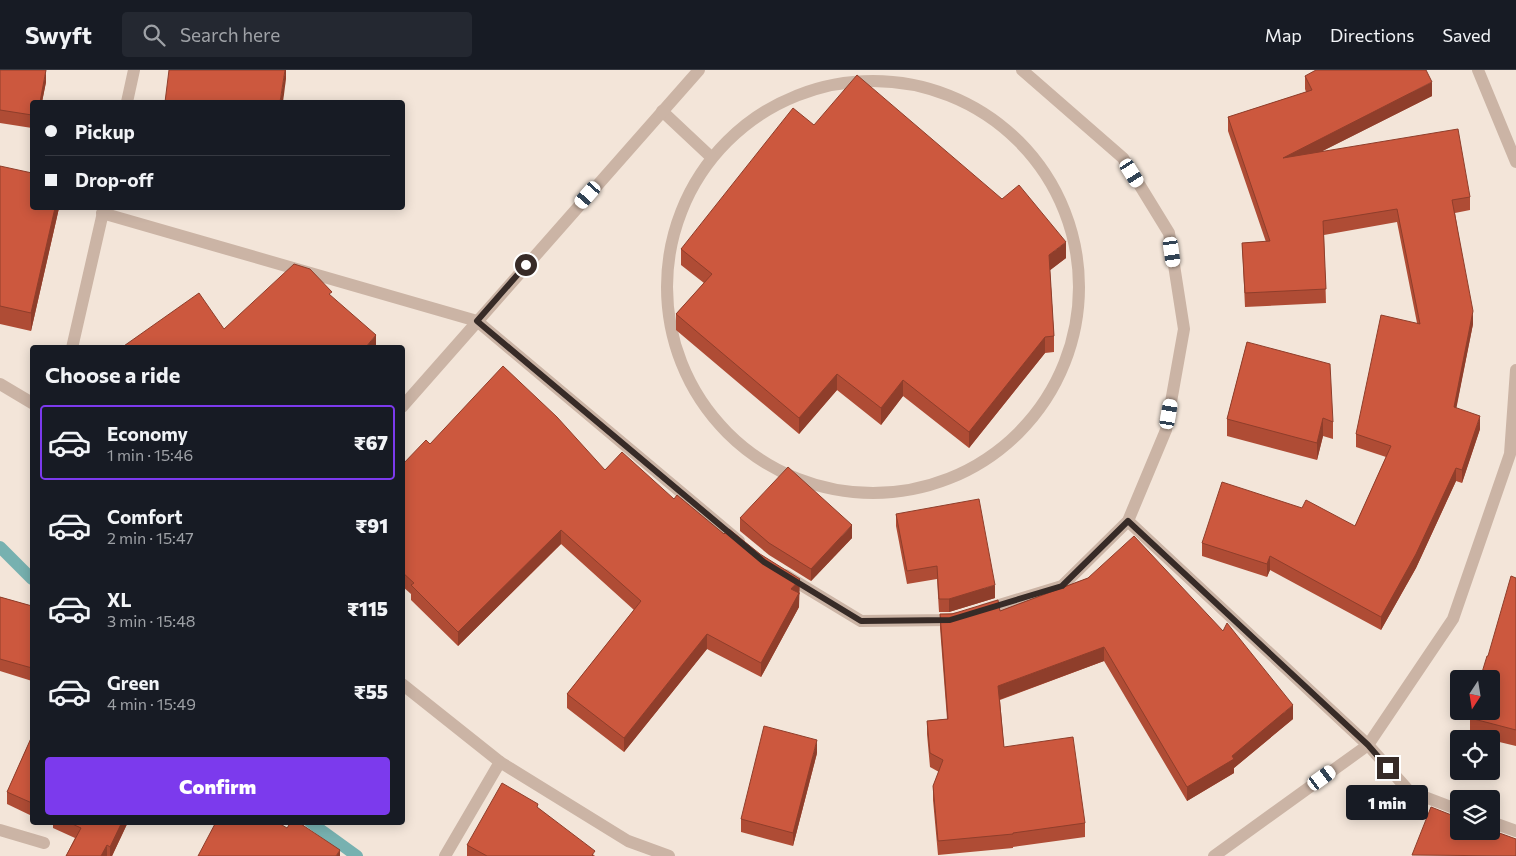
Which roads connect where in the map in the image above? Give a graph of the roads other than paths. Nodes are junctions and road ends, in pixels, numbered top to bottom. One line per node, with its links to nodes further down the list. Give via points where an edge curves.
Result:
1 (134, 70): 5 (street)
2 (699, 70): 6 (street)
3 (1022, 70): 16 (street, via 1123,158 1169,233 1184,329 1166,430)
4 (1478, 70): 8 (street)
5 (127, 100)
6 (662, 111): 7 (street); 10 (street)
7 (710, 157): 7 (street, via 678,214 664,278 672,343 700,402 745,451 802,483 867,495 933,486 996,455 1045,405 1075,341 1082,271 1064,203 1024,144 968,102 900,81 829,84 764,110)
8 (1516, 162)
9 (103, 210): 10 (street); 11 (street)
10 (477, 321): 15 (street); 17 (street)
11 (73, 345)
12 (1516, 370): 20 (street, via 1510,454 1453,620)
13 (0, 384): 14 (street)
14 (30, 402)
15 (405, 404)
16 (1128, 521): 18 (street, via 1062,586 950,620 861,621); 20 (street)
17 (749, 549)
18 (772, 567)
19 (405, 686): 21 (street)
20 (1368, 745): 22 (street, via 1409,791); 29 (street)
21 (500, 762): 27 (street); 28 (street, via 628,840)
22 (1450, 807)
23 (1500, 825): 25 (street)
24 (0, 830): 26 (street)
25 (1516, 831)
26 (44, 844)
27 (445, 856)
28 (669, 856)
29 (1214, 856)

